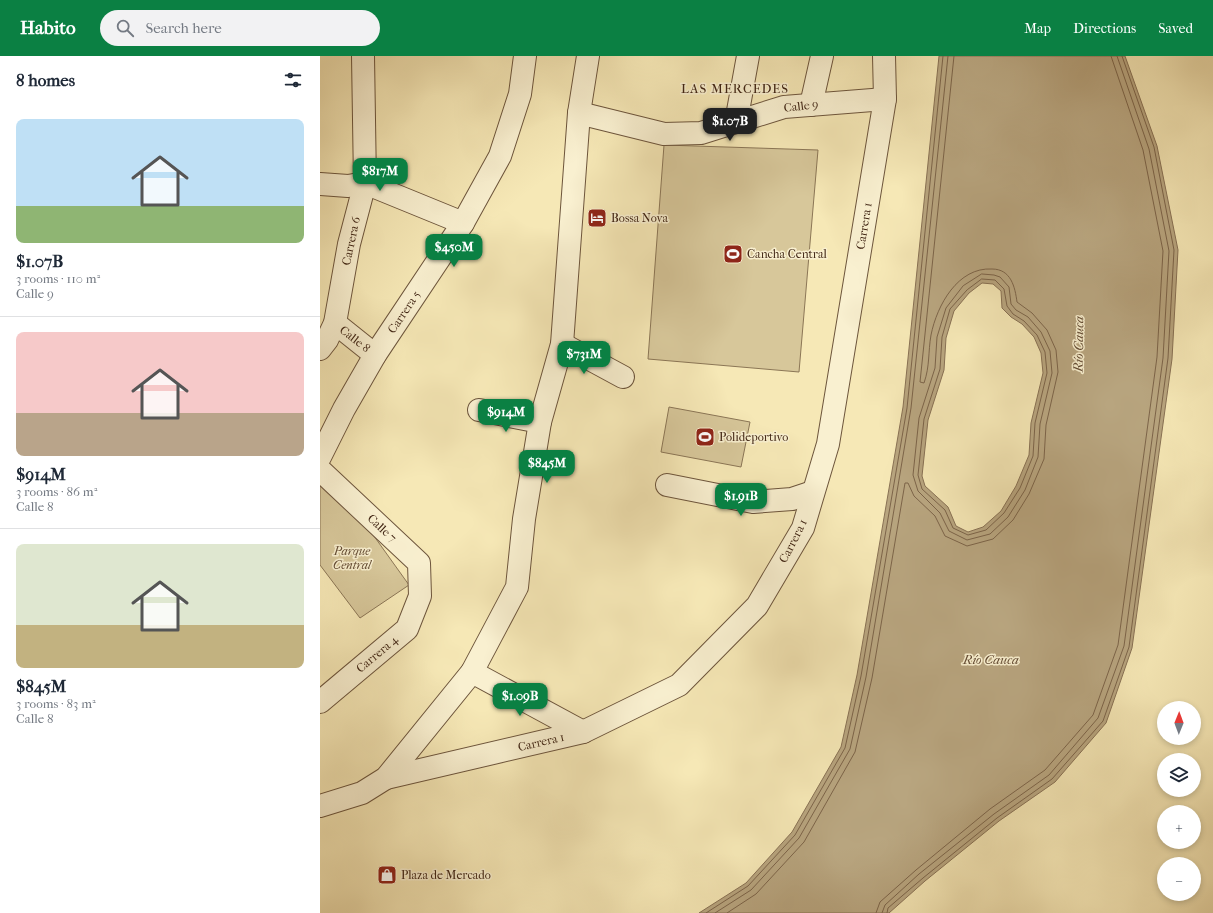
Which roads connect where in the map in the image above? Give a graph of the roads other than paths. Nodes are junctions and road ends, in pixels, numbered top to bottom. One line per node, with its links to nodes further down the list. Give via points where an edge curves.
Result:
1 (363, 56): 11 (street, Carrera 6)
2 (525, 56): 13 (street, Carrera 5, via 520,94 500,156)
3 (588, 56): 9 (street)
4 (748, 56): 10 (street)
5 (822, 56): 8 (street)
6 (884, 56): 7 (street, Carrera 1)
7 (885, 99): 8 (street, Calle 9); 24 (street, Carrera 1, via 828,444)
8 (811, 105): 10 (street, Calle 9, via 784,107)
9 (579, 113): 10 (street, Calle 9, via 664,134 701,133); 15 (street)
10 (736, 122)
11 (365, 183): 12 (street, via 348,186); 13 (street); 14 (street, Carrera 6, via 349,244)
12 (320, 184)
13 (463, 223): 17 (street, Carrera 5)
14 (335, 323): 16 (street, Carrera 6); 17 (street, Calle 8)
15 (562, 344): 18 (street); 20 (street)
16 (320, 349)
17 (375, 355): 21 (street, Carrera 5)
18 (623, 377)
19 (479, 410): 20 (street)
20 (540, 422): 26 (street, via 524,519 517,587)
21 (320, 457)
22 (320, 470): 25 (street, Calle 7, via 419,563)
23 (667, 485): 24 (street, via 753,502 792,499)
24 (814, 492): 28 (street, Carrera 1, via 803,528 757,606 679,685)
25 (420, 596): 27 (street, Carrera 4, via 407,629)
26 (472, 672): 28 (street); 29 (street)
27 (320, 702)
28 (584, 732): 29 (street, Carrera 1)
29 (386, 778): 30 (street, via 362,793)
30 (320, 806)

